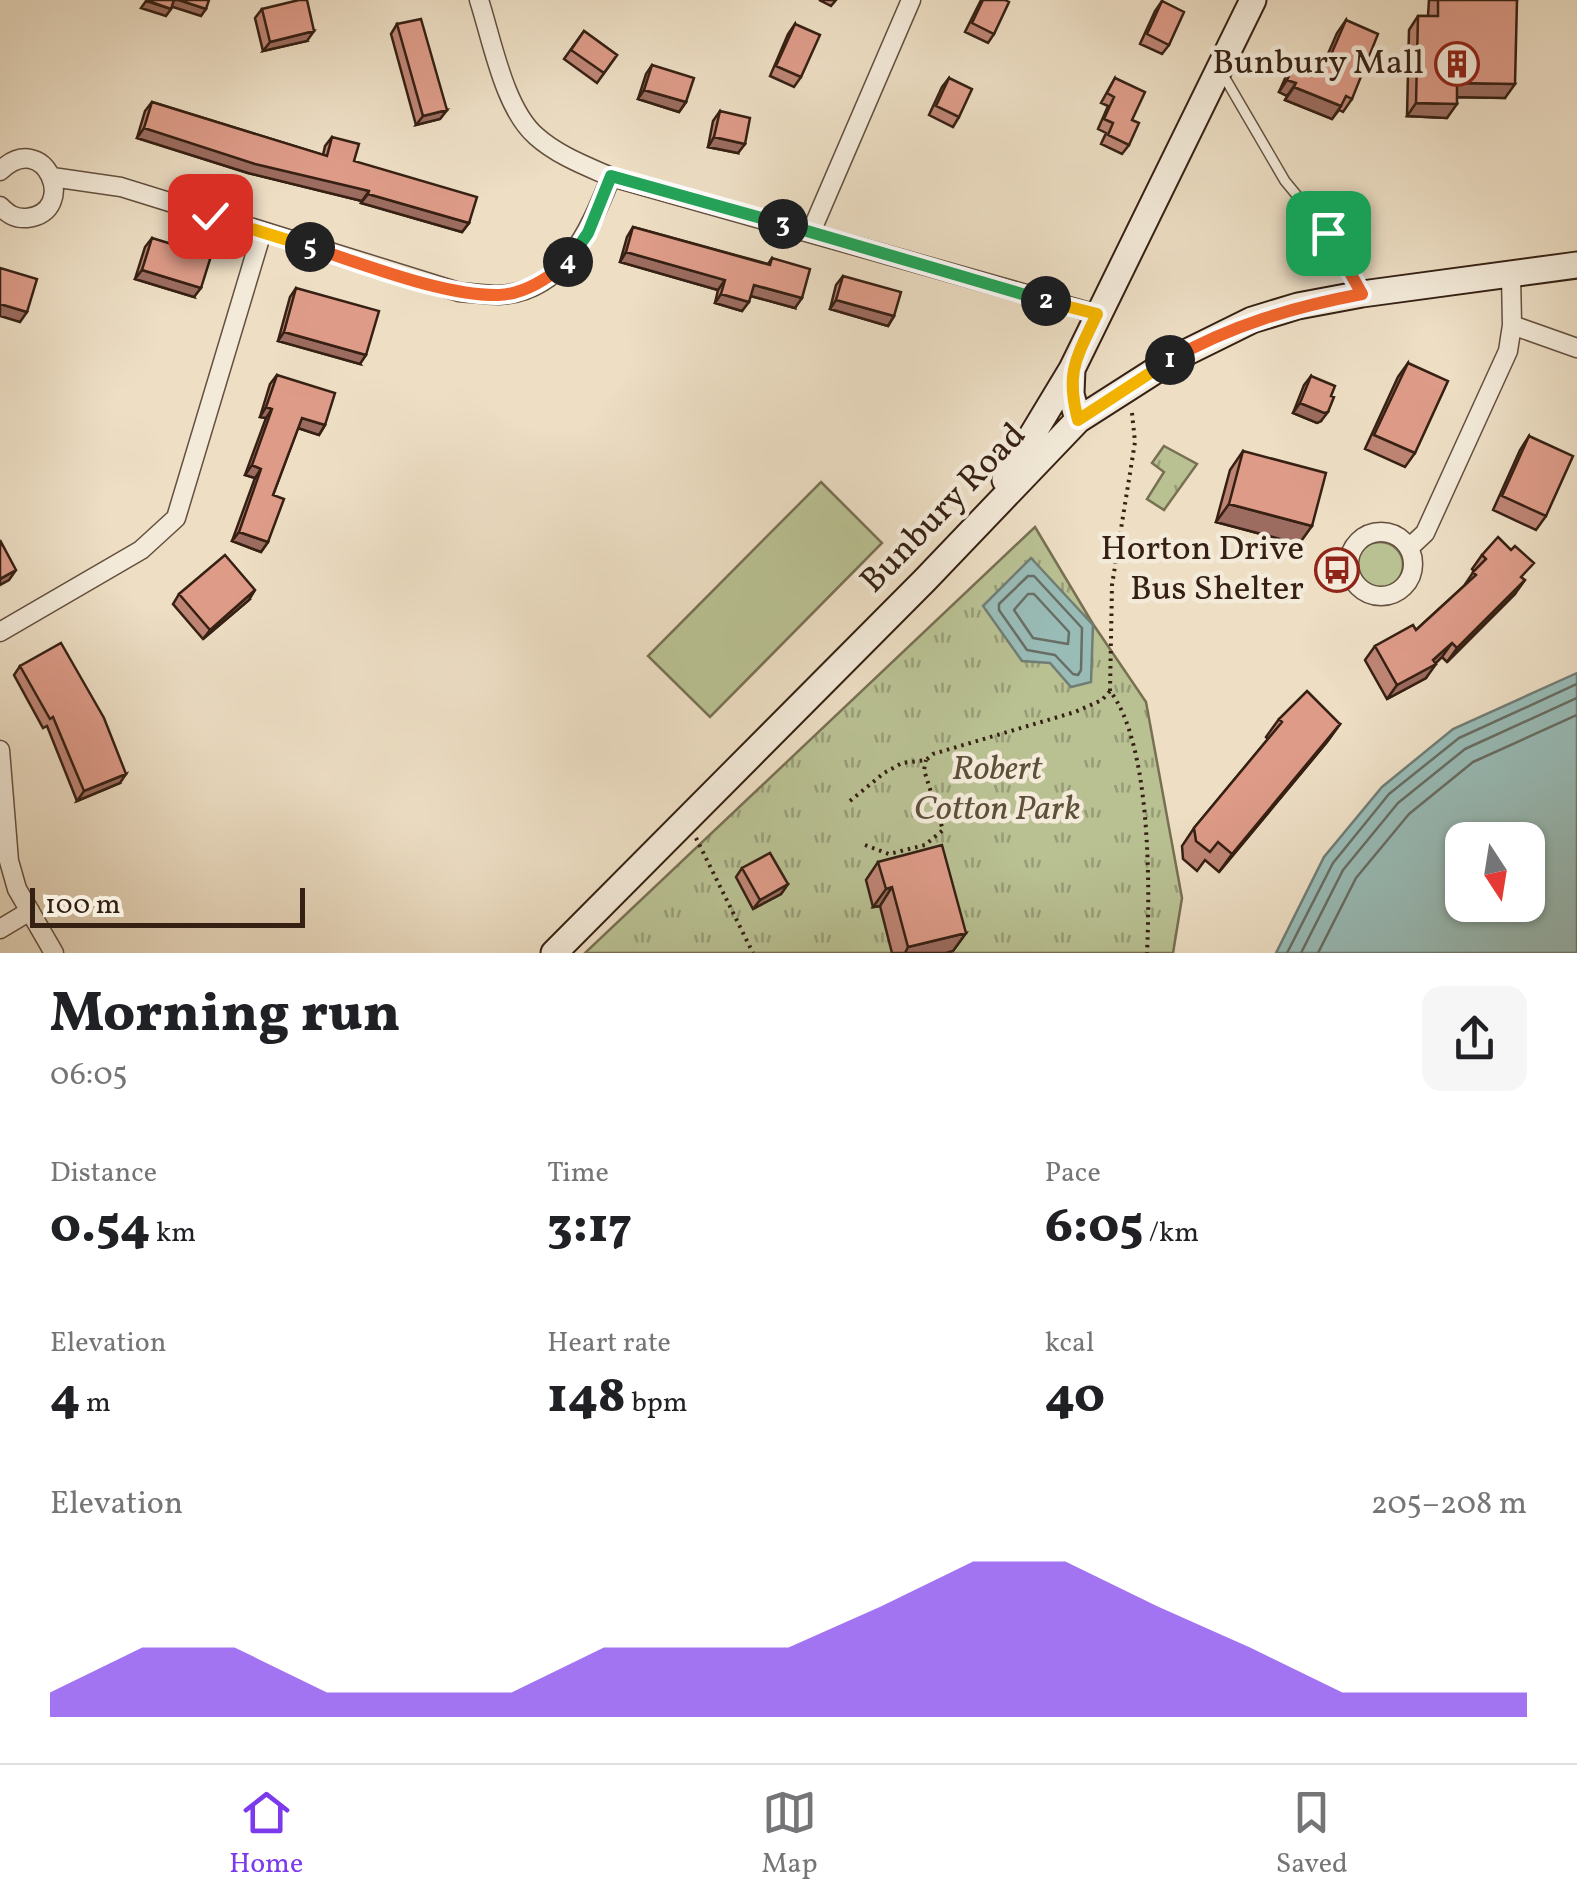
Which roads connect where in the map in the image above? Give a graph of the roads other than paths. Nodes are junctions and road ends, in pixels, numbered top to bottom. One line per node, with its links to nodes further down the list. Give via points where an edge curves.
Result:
1 (480, 0): 6 (street, via 508,93 534,135)
2 (911, 0): 10 (street)
3 (1253, 0): 4 (main road)
4 (1221, 71): 15 (lane); 16 (main road)
5 (0, 171): 7 (street, via 28,159)
6 (611, 176): 9 (street, via 588,233 567,263 540,284 502,295 459,292); 10 (street)
7 (52, 177): 8 (street, via 54,194 38,215 11,216); 9 (street, via 121,187)
8 (0, 206)
9 (262, 232): 23 (street, via 176,518 141,550)
10 (812, 232): 16 (street)
11 (1577, 265): 12 (main road, Bunbury Road)
12 (1539, 271): 13 (main road, Bunbury Road); 14 (main road, Bunbury Road)
13 (1511, 275): 15 (main road, Bunbury Road); 17 (street)
14 (1577, 276)
15 (1362, 294): 20 (main road, Bunbury Road, via 1252,320 1175,358)
16 (1097, 314): 19 (main road)
17 (1512, 325): 18 (street); 22 (street, via 1482,411 1425,533)
18 (1577, 348)
19 (1072, 369): 20 (main road); 21 (main road)
20 (1078, 420): 21 (main road, Bunbury Road)
21 (972, 531): 28 (main road, Bunbury Road)
22 (1408, 548): 22 (street, via 1409,579 1394,594 1364,592 1344,573 1355,545 1372,534 1393,535)
23 (0, 632)
24 (0, 750): 25 (street, via 9,862)
25 (30, 912): 26 (street); 27 (street)
26 (0, 929)
27 (54, 953)
28 (554, 953)

